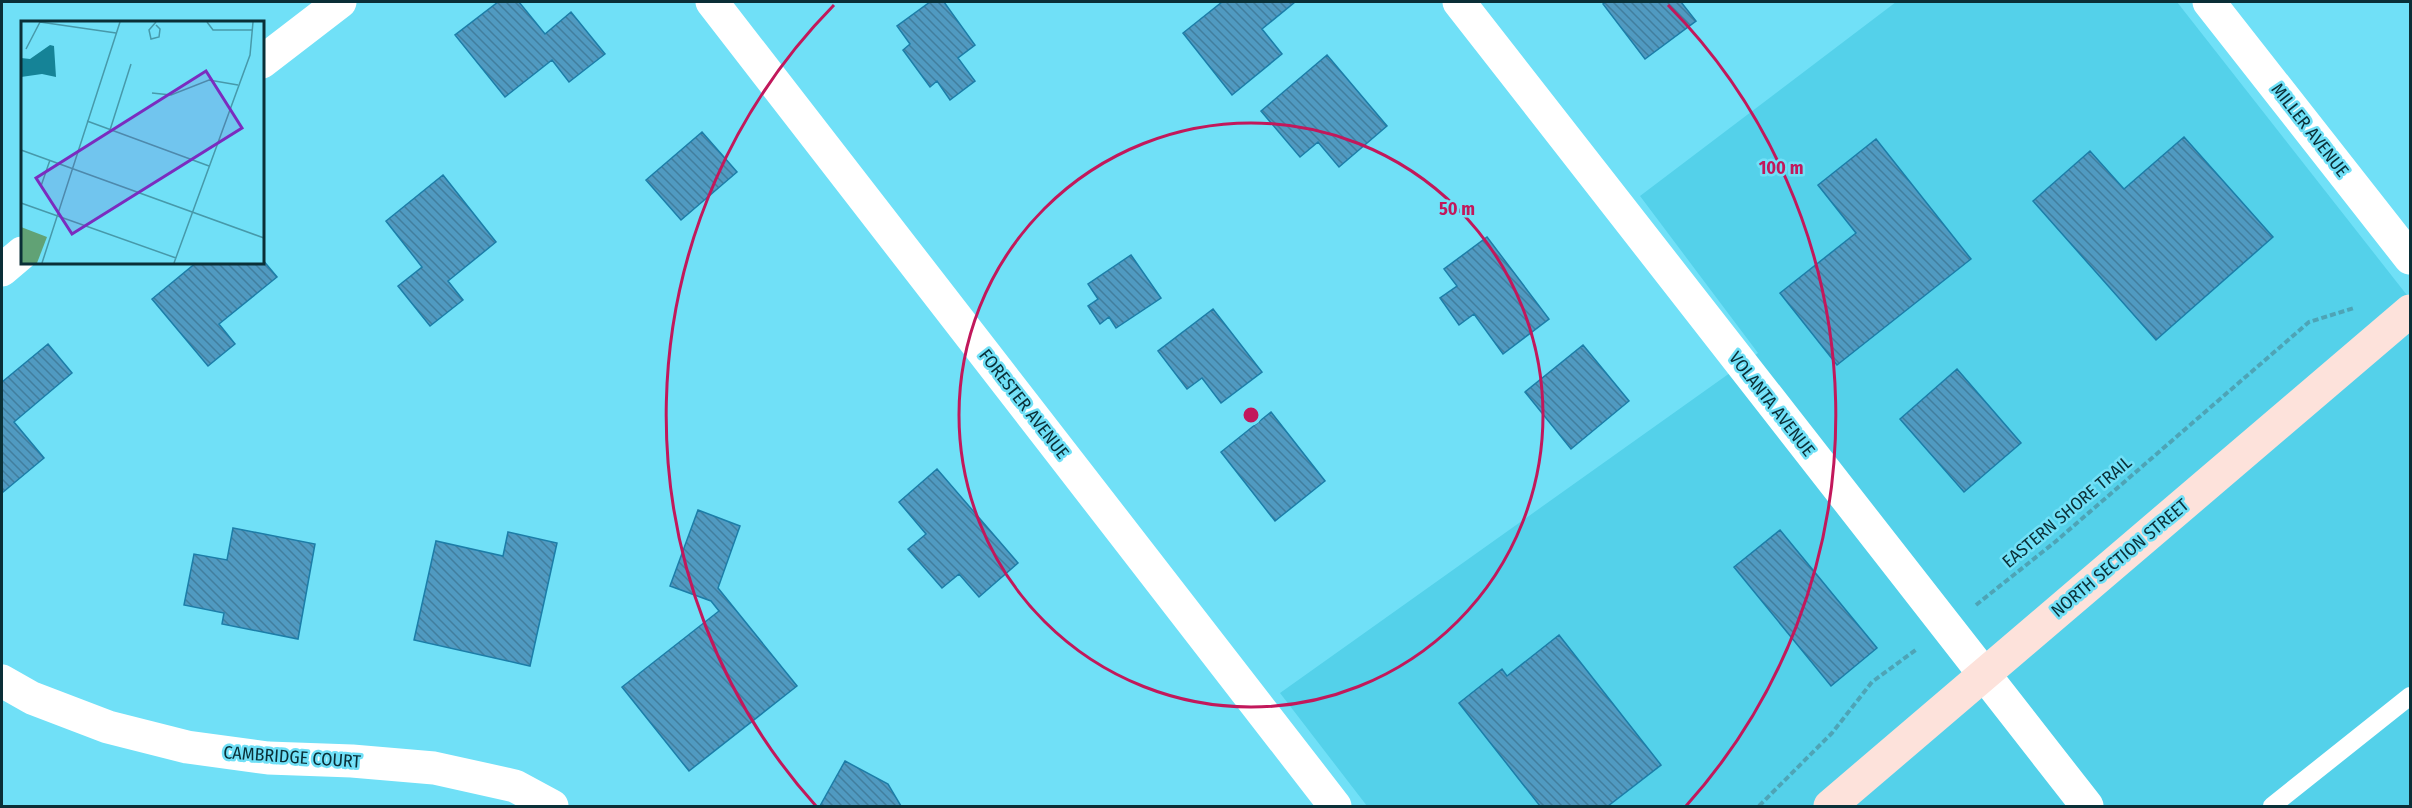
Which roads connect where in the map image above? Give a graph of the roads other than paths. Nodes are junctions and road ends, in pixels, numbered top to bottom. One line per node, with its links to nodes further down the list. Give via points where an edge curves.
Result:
1 (340, 2): 5 (street)
2 (712, 2): 14 (street, FORESTER AVENUE)
3 (1459, 2): 10 (street, VOLANTA AVENUE)
4 (2209, 2): 7 (street, MILLER AVENUE)
5 (264, 60)
6 (21, 254): 8 (street)
7 (2410, 258)
8 (2, 270)
9 (2410, 311): 10 (main road, NORTH SECTION STREET)
10 (1983, 675): 15 (main road, NORTH SECTION STREET); 16 (street, VOLANTA AVENUE)
11 (2, 681): 13 (street, CAMBRIDGE COURT, via 32,698 108,727 187,747 268,758 352,760 434,768 515,786)
12 (2410, 696): 17 (lane)
13 (552, 807)
14 (1335, 807)
15 (1830, 807)
16 (2087, 807)
17 (2272, 807)

